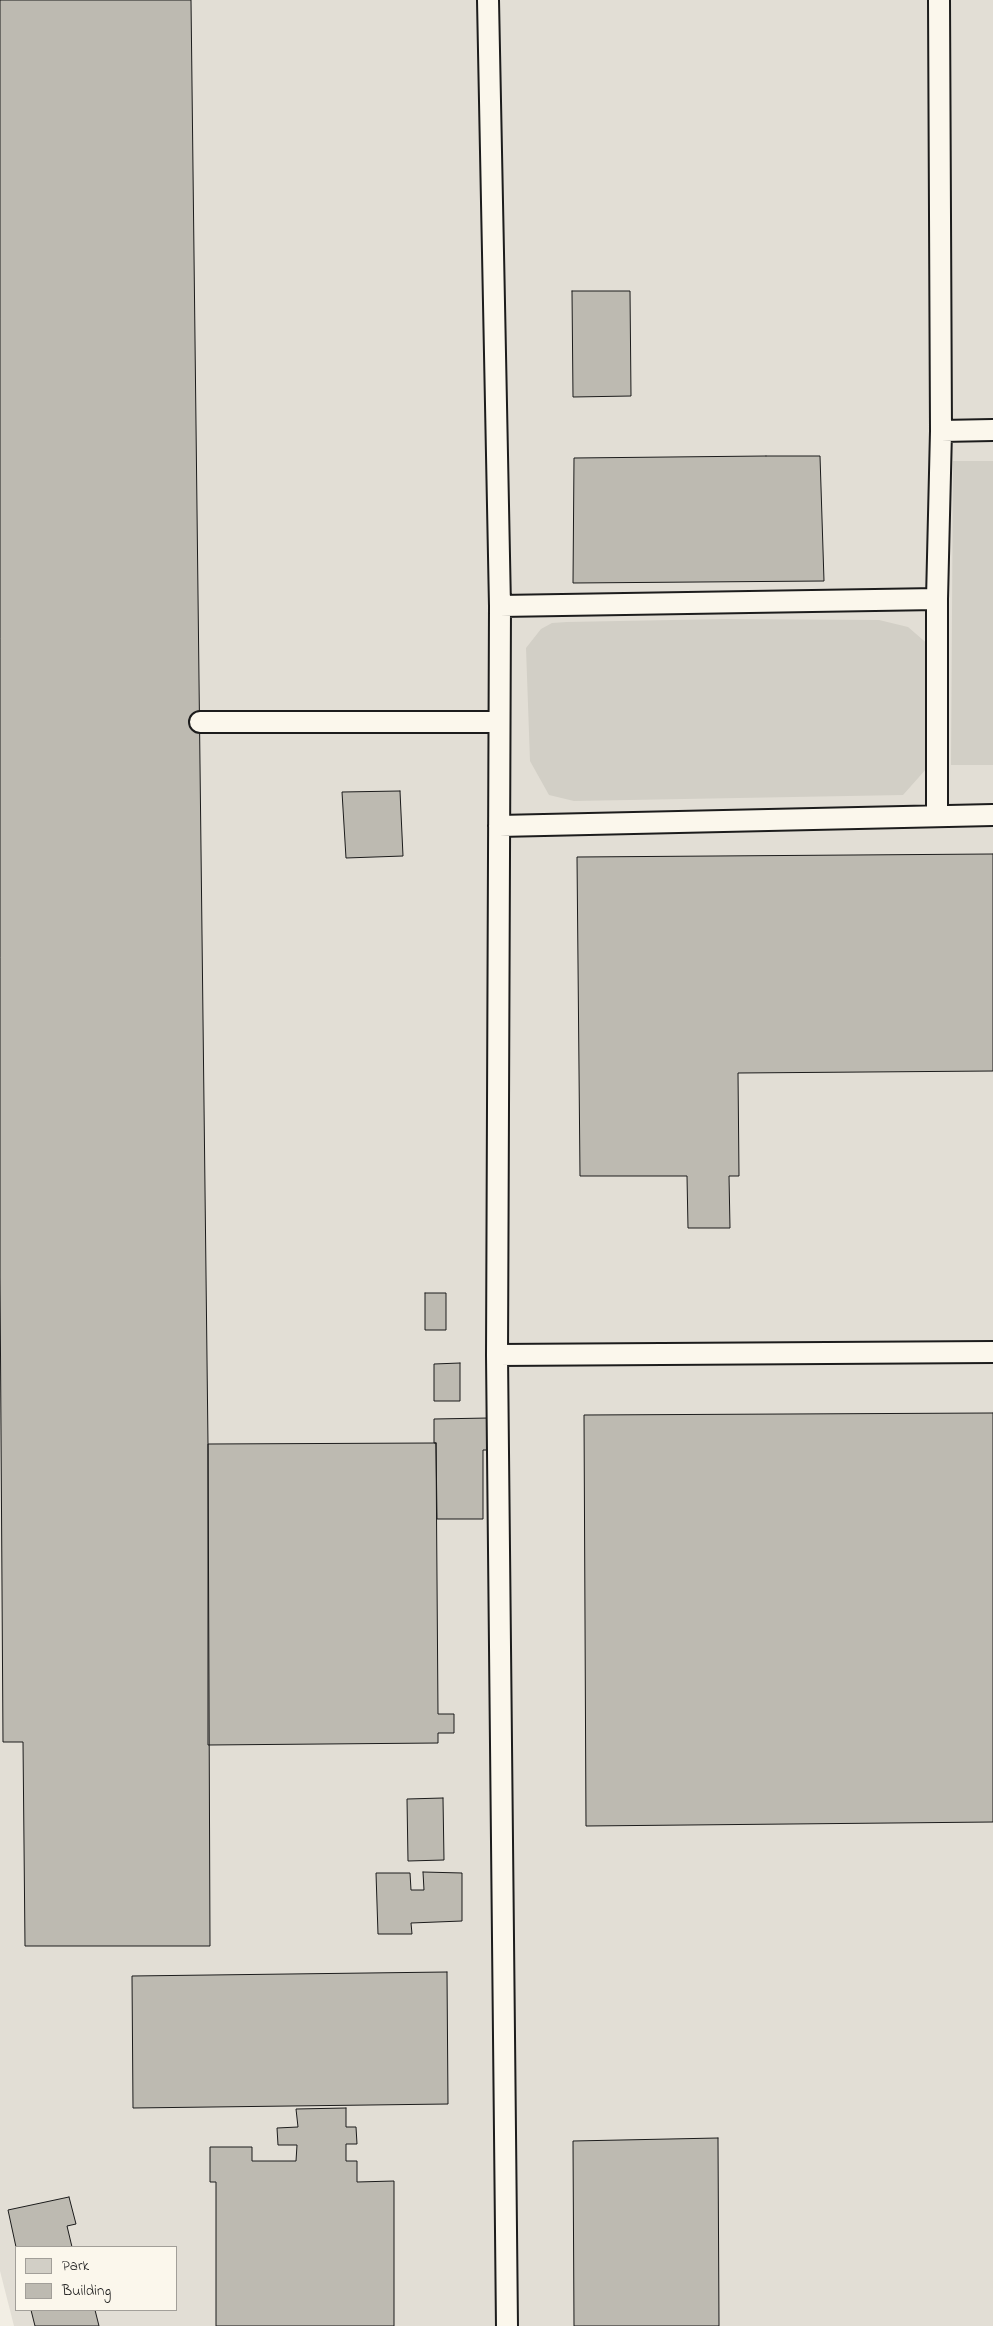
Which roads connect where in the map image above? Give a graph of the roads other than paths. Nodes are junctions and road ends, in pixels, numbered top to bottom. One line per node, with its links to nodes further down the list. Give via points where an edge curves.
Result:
1 (488, 0): 6 (lane)
2 (939, 0): 3 (lane)
3 (941, 430): 4 (lane); 5 (lane)
4 (993, 430)
5 (937, 599): 6 (lane); 9 (lane)
6 (500, 606): 8 (lane)
7 (200, 722): 8 (lane)
8 (499, 722): 11 (lane)
9 (937, 815): 10 (lane); 11 (lane)
10 (993, 815)
11 (499, 826): 13 (lane)
12 (993, 1352): 13 (lane)
13 (497, 1355): 14 (lane)
14 (507, 2326)

